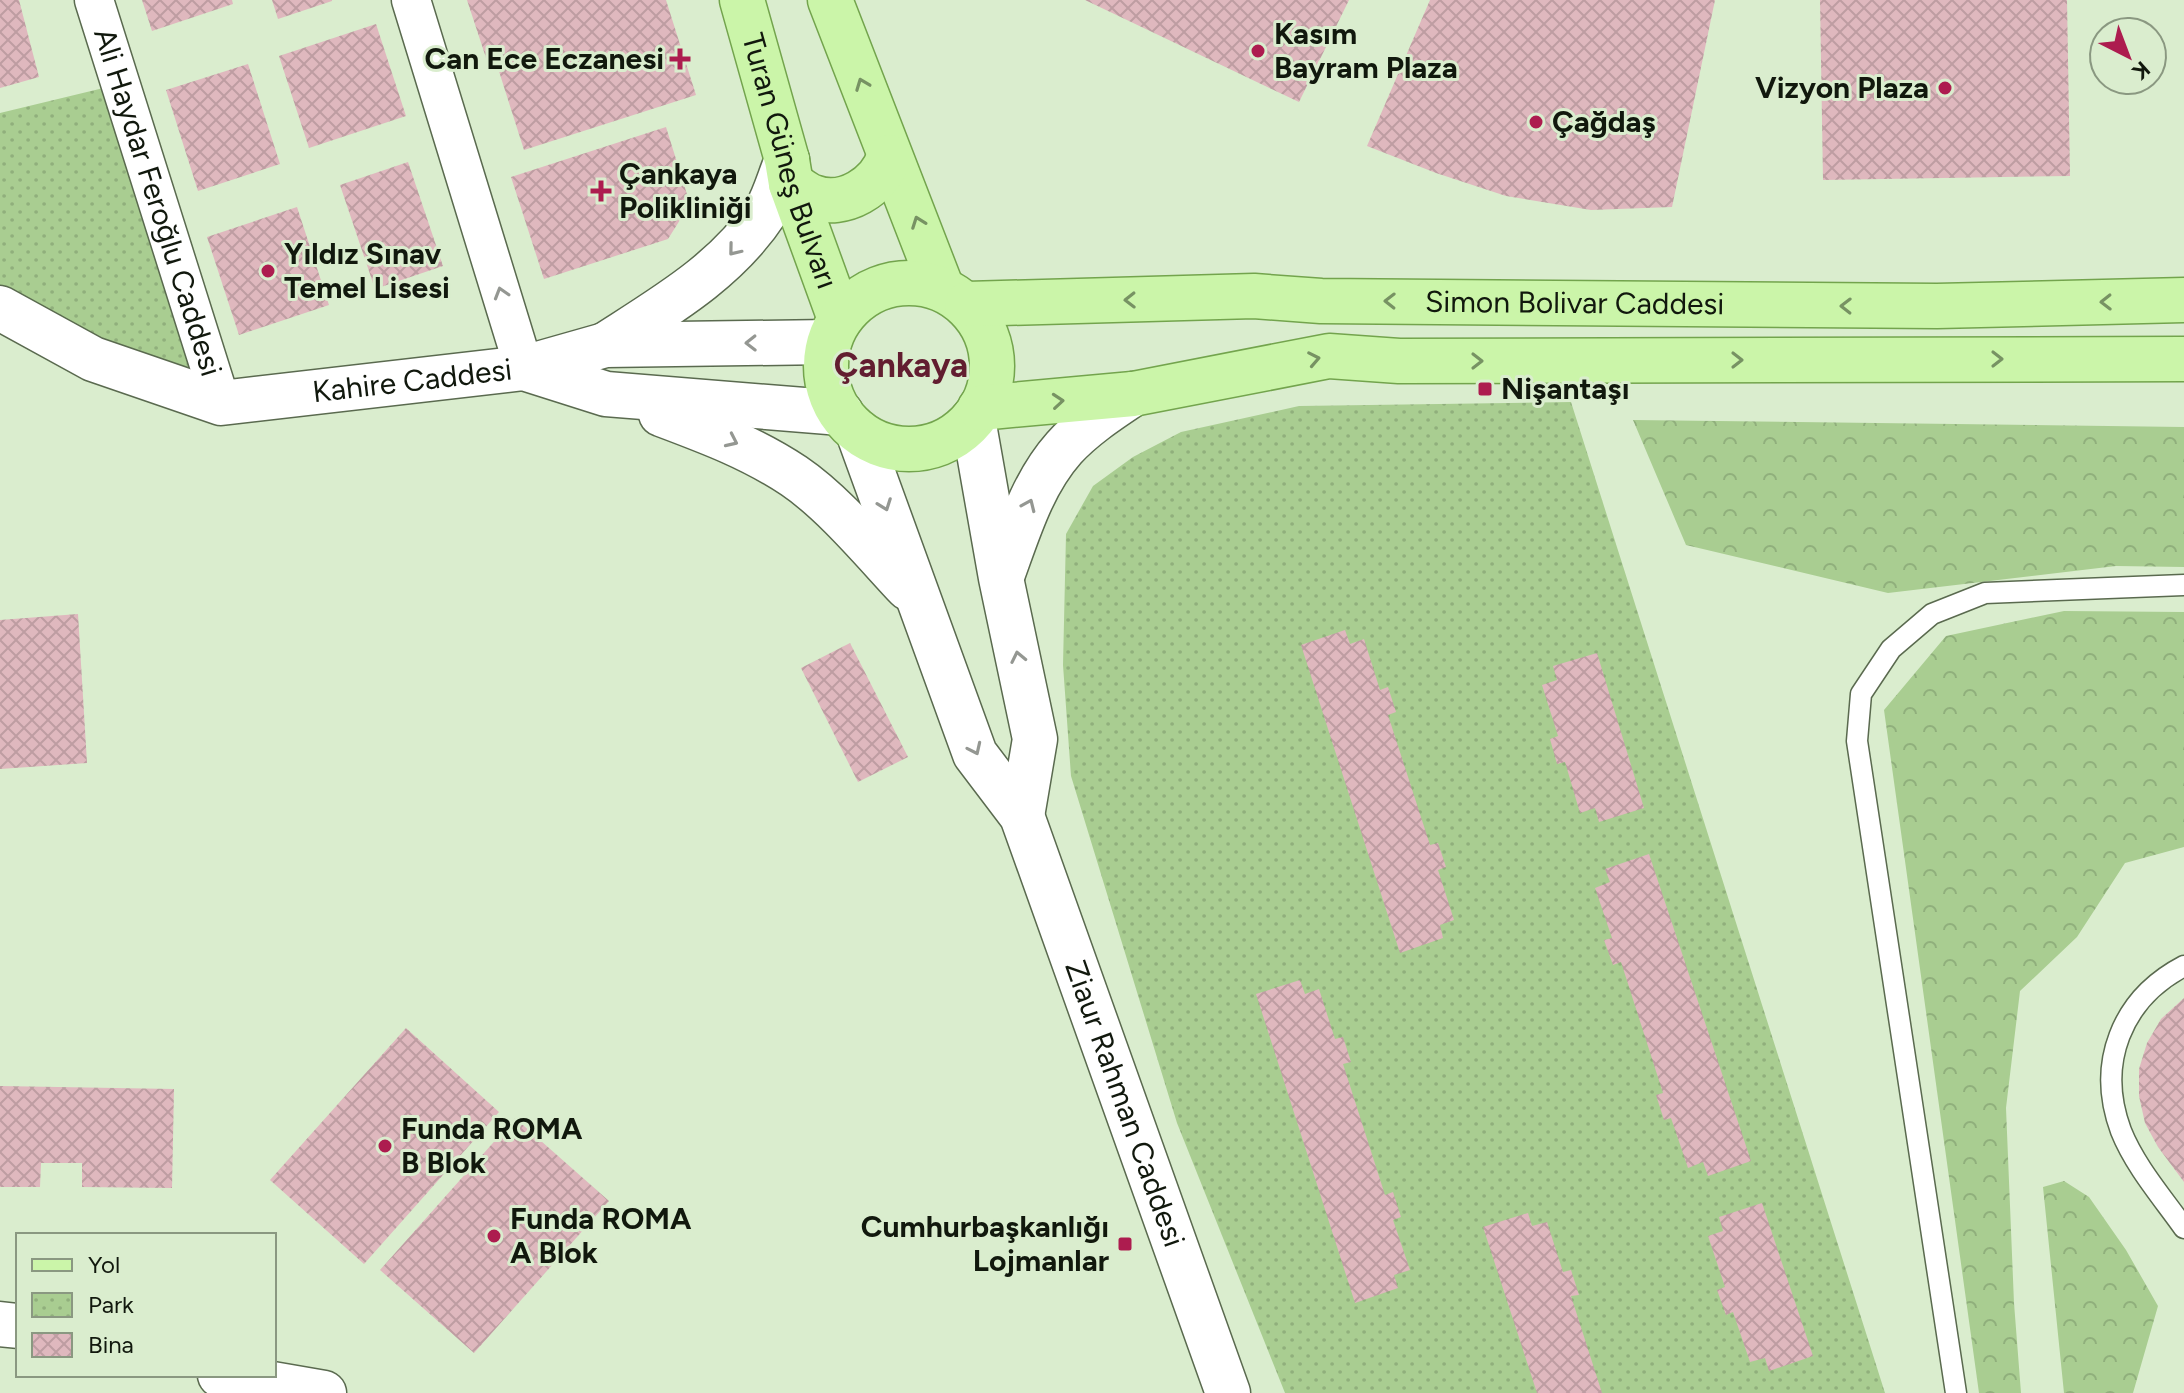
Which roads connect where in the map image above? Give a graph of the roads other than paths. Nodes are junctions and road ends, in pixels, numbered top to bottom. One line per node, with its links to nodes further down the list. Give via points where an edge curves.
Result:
1 (94, 0): 16 (street, Ali Haydar Feroğlu Caddesi)
2 (411, 0): 13 (street, one-way to 2)
3 (742, 0): 6 (main road, Turan Güneş Bulvarı)
4 (830, 0): 5 (main road, one-way to 4)
5 (889, 157): 6 (main road, via 885,172 868,189 837,200 814,198); 7 (main road, one-way to 5)
6 (789, 172): 10 (main road, Turan Güneş Bulvarı); 11 (main road, one-way to 11, via 727,260)
7 (954, 296): 8 (main road, Simon Bolivar Caddesi, one-way to 7, via 1921,306); 10 (main road, via 914,282 886,285 860,299); 17 (main road, via 982,323 991,347 993,373)
8 (2184, 300)
9 (0, 308): 16 (main road, Kahire Caddesi, via 93,359)
10 (834, 330): 11 (main road, one-way to 11); 18 (main road, via 825,366 829,391)
11 (605, 345): 13 (main road)
12 (2184, 359): 15 (main road, Simon Bolivar Caddesi, one-way to 12, via 1329,356 1399,361)
13 (524, 368): 14 (main road, Kahire Caddesi); 16 (main road, Kahire Caddesi)
14 (606, 394): 18 (main road, Kahire Caddesi); 21 (main road, one-way to 21, via 733,440 797,478)
15 (1133, 394): 17 (main road, Simon Bolivar Caddesi, one-way to 15); 19 (main road, one-way to 15, via 1030,499 1064,448)
16 (221, 403)
17 (977, 413): 18 (main road, via 954,436 905,449 880,444); 19 (main road, Ziaur Rahman Caddesi)
18 (849, 423): 21 (main road, Ziaur Rahman Caddesi, one-way to 21)
19 (1001, 578): 22 (main road, Ziaur Rahman Caddesi, one-way to 19, via 1035,739)
20 (2184, 585): 28 (lane, via 1985,593 1932,614 1891,649 1861,694 1857,741)
21 (921, 601): 22 (main road, Ziaur Rahman Caddesi, one-way to 22, via 975,754)
22 (1022, 816): 27 (main road, Ziaur Rahman Caddesi)
23 (2184, 966): 24 (lane, via 2162,977 2140,999 2121,1029 2111,1063 2112,1101 2122,1133)
24 (2184, 1228)
25 (230, 1377): 26 (main road)
26 (324, 1393)
27 (1228, 1393)
28 (1956, 1393)

